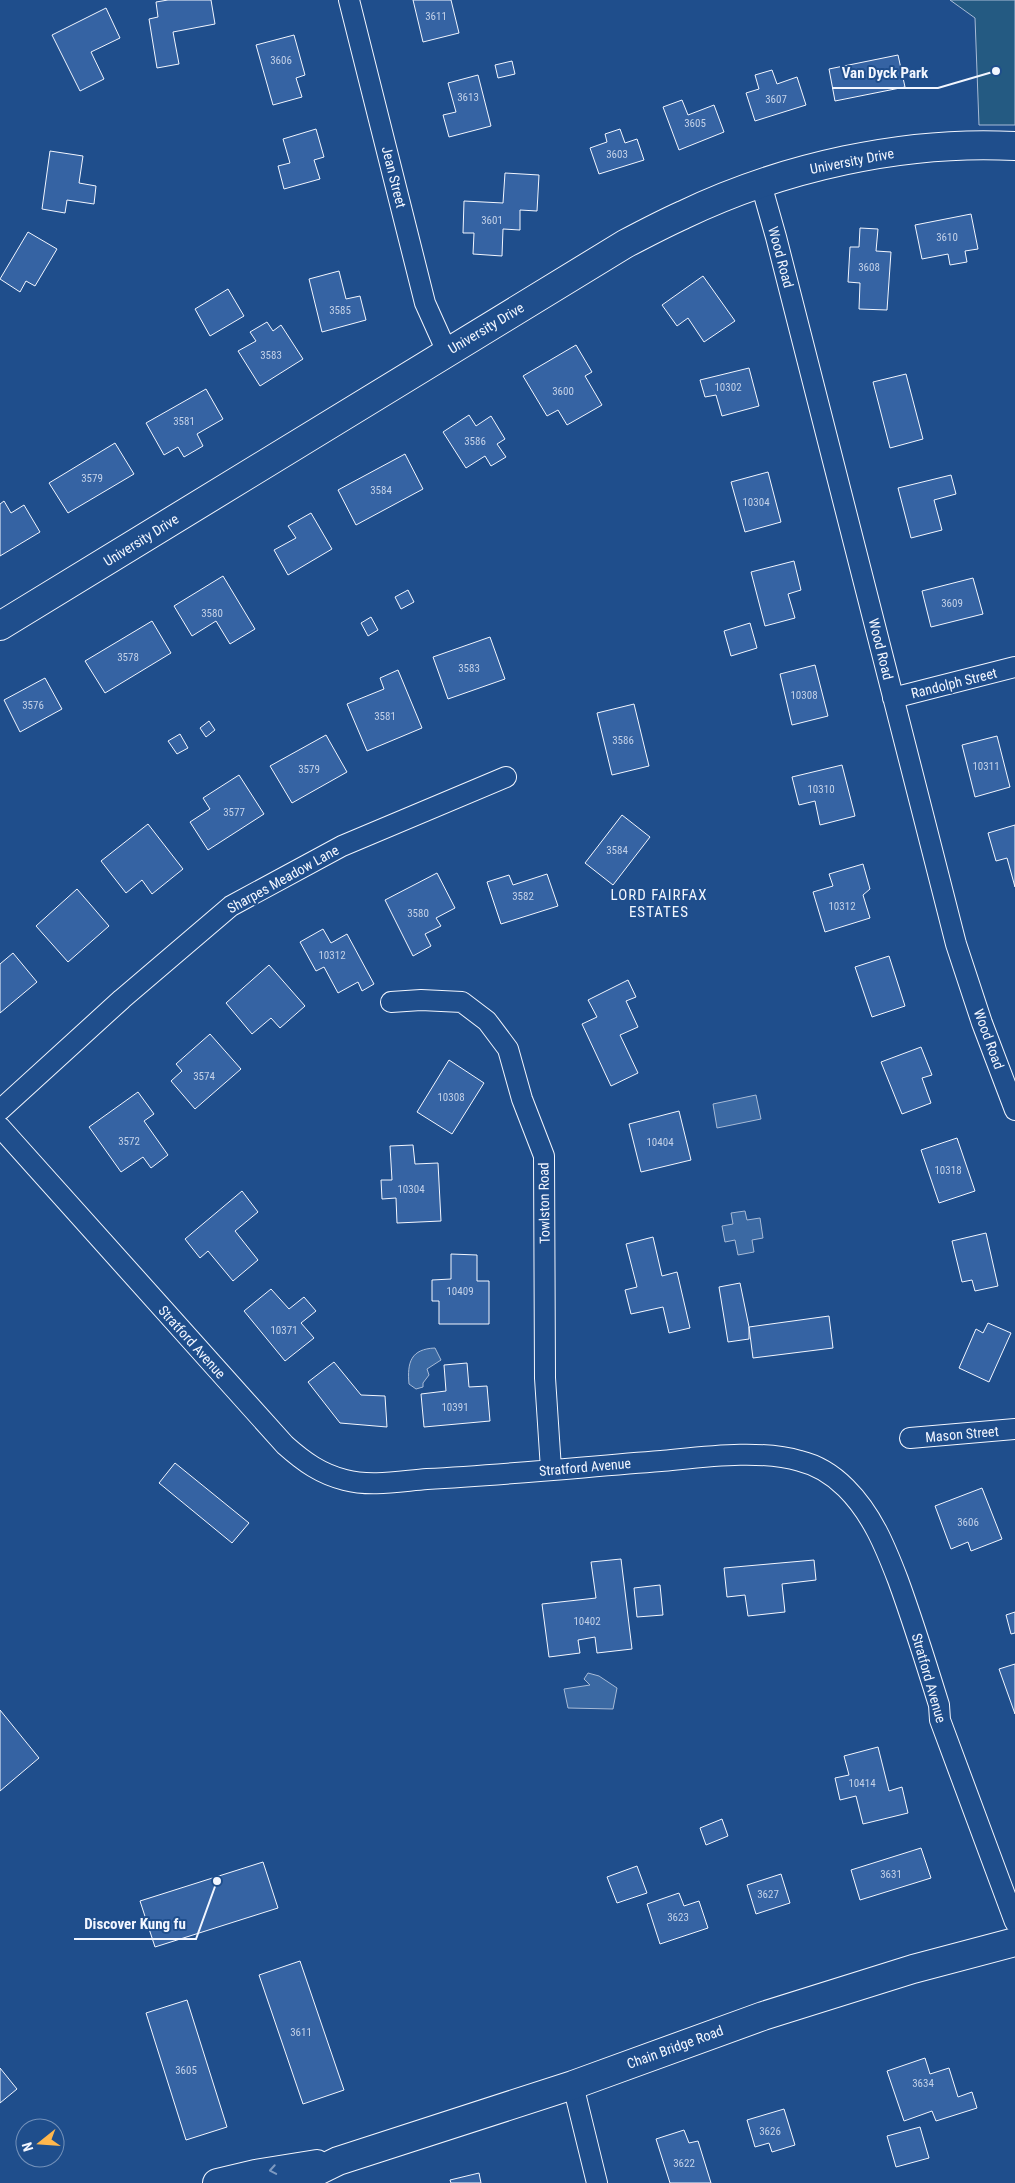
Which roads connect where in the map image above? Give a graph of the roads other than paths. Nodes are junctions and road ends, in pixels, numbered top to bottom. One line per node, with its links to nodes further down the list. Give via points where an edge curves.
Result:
1 (349, 0): 4 (street, Jean Street, via 425,303)
2 (1015, 146): 3 (street, University Drive, via 943,147 877,154 812,168)
3 (761, 184): 4 (street, University Drive, via 684,214 625,244); 7 (street, Wood Road)
4 (447, 352): 5 (street, University Drive)
5 (0, 626)
6 (1015, 667): 7 (street, Randolph Street)
7 (893, 698): 11 (street, Wood Road, via 956,944)
8 (506, 777): 10 (street, Sharpes Meadow Lane, via 342,846 231,906)
9 (391, 1002): 15 (street, Towlston Road, via 462,1002 488,1021 508,1049 522,1099 544,1156 545,1378)
10 (0, 1110)
11 (1015, 1110)
12 (0, 1127): 15 (street, Stratford Avenue, via 286,1446 304,1462 331,1476 371,1483)
13 (1015, 1429): 14 (street, Mason Street)
14 (910, 1438)
15 (551, 1469): 16 (street, Stratford Avenue, via 720,1456 773,1456 813,1465 846,1488 868,1514 885,1547 908,1607 939,1705 940,1720)
16 (1015, 1922)
17 (1015, 1942): 18 (street, Chain Bridge Road, via 913,1969 763,2016)
18 (573, 2085): 19 (street, Chain Bridge Road); 22 (street)
19 (338, 2161): 20 (street, Chain Bridge Road, one-way to 20); 21 (street, Chain Bridge Road)
20 (217, 2183)
21 (293, 2183)
22 (597, 2183)

